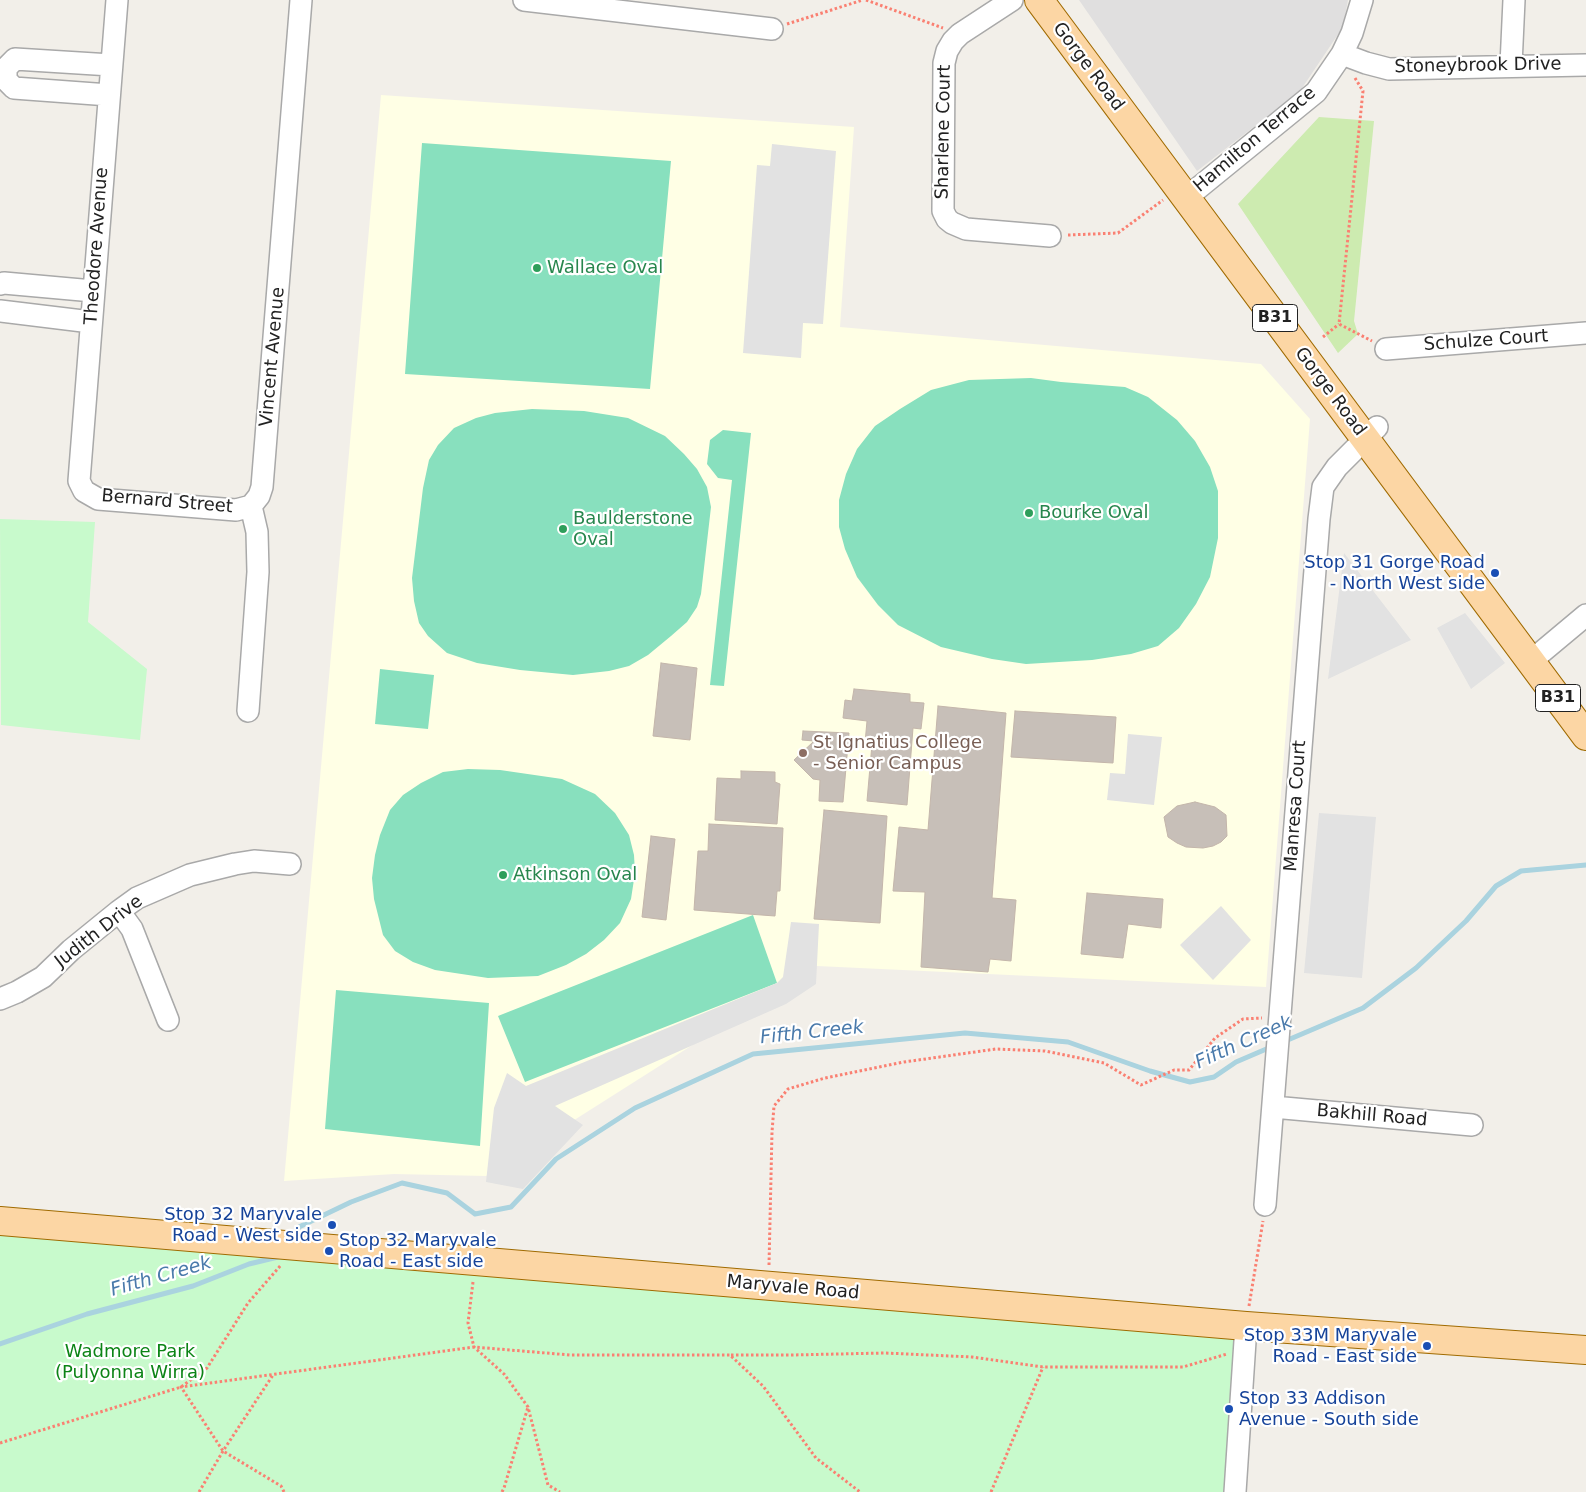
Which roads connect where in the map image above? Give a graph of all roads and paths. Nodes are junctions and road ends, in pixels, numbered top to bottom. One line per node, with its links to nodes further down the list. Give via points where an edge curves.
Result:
1 (117, 0): 14 (street, Theodore Avenue)
2 (302, 0): 30 (street, Vincent Avenue, via 262,487)
3 (524, 0): 10 (street)
4 (864, 0): 11 (path); 12 (path)
5 (1012, 0): 12 (street, Sharlene Court)
6 (1038, 0): 18 (main road, Gorge Road / B31)
7 (1056, 0): 18 (main road, Gorge Road / B31, via 1166,148)
8 (1362, 0): 13 (street, Hamilton Terrace)
9 (1514, 0): 15 (street)
10 (647, 7): 11 (street)
11 (772, 29)
12 (960, 34): 19 (street, Sharlene Court, via 947,51 944,63 943,211 952,223 966,229)
13 (1342, 54): 15 (street, Stoneybrook Drive, via 1389,69); 18 (street, Hamilton Terrace, via 1316,92); 24 (path, via 1363,91)
14 (111, 65): 17 (street, Theodore Avenue); 17 (street, via 15,59 6,68 6,80 14,88)
15 (1511, 65): 16 (street, Stoneybrook Drive)
16 (1586, 65)
17 (109, 95): 21 (street, Theodore Avenue)
18 (1188, 191): 19 (path, via 1118,233); 28 (main road, Gorge Road / B31)
19 (1050, 236)
20 (0, 284): 21 (street)
21 (93, 291): 23 (street, Theodore Avenue)
22 (0, 311): 23 (street)
23 (91, 322): 29 (street, Theodore Avenue, via 80,456 79,481)
24 (1339, 324): 26 (path); 27 (path)
25 (1586, 333): 27 (street, Schulze Court)
26 (1323, 337)
27 (1386, 348)
28 (1370, 433): 32 (main road, Gorge Road / B31); 40 (street, Manresa Court, via 1337,467 1323,487 1318,519)
29 (84, 491): 30 (street, Bernard Street, via 98,500 115,502 236,510)
30 (251, 506): 34 (street, via 257,532 258,572)
31 (1586, 615): 32 (street)
32 (1538, 656): 33 (main road, Gorge Road / B31); 35 (main road, Gorge Road / B31)
33 (1586, 708)
34 (248, 711)
35 (1586, 736)
36 (290, 864): 37 (street, Judith Drive, via 254,861 190,875 137,898)
37 (119, 911): 38 (street, Judith Drive, via 43,977); 39 (street, via 132,929)
38 (0, 999)
39 (168, 1020)
40 (1279, 1026): 41 (street, Manresa Court); 47 (path, via 1243,1019 1214,1038 1189,1070 1174,1070 1141,1085 1104,1063 1045,1051 996,1049 904,1062 788,1089 774,1106)
41 (1273, 1107): 42 (street, Bakhill Road); 43 (street, Manresa Court)
42 (1472, 1125)
43 (1265, 1205): 48 (path)
44 (0, 1221): 45 (main road, Maryvale Road)
45 (286, 1245): 46 (main road, Maryvale Road); 54 (path, via 207,1368)
46 (475, 1261): 47 (main road, Maryvale Road); 49 (path, via 468,1323)
47 (768, 1286): 48 (main road, Maryvale Road)
48 (1245, 1338): 50 (main road, Maryvale Road); 52 (path, via 1183,1367); 64 (street)
49 (474, 1348): 51 (path, via 570,1355); 53 (path); 55 (path, via 504,1374)
50 (1586, 1350)
51 (730, 1355): 52 (path, via 885,1353 972,1358); 62 (path, via 763,1386 816,1458)
52 (1043, 1367): 63 (path)
53 (274, 1375): 54 (path); 57 (path)
54 (182, 1387): 56 (path); 57 (path)
55 (528, 1406): 60 (path); 61 (path, via 548,1485)
56 (0, 1443)
57 (223, 1451): 58 (path); 59 (path, via 282,1486)
58 (199, 1492)
59 (284, 1492)
60 (502, 1492)
61 (560, 1492)
62 (860, 1492)
63 (991, 1492)
64 (1235, 1492)

